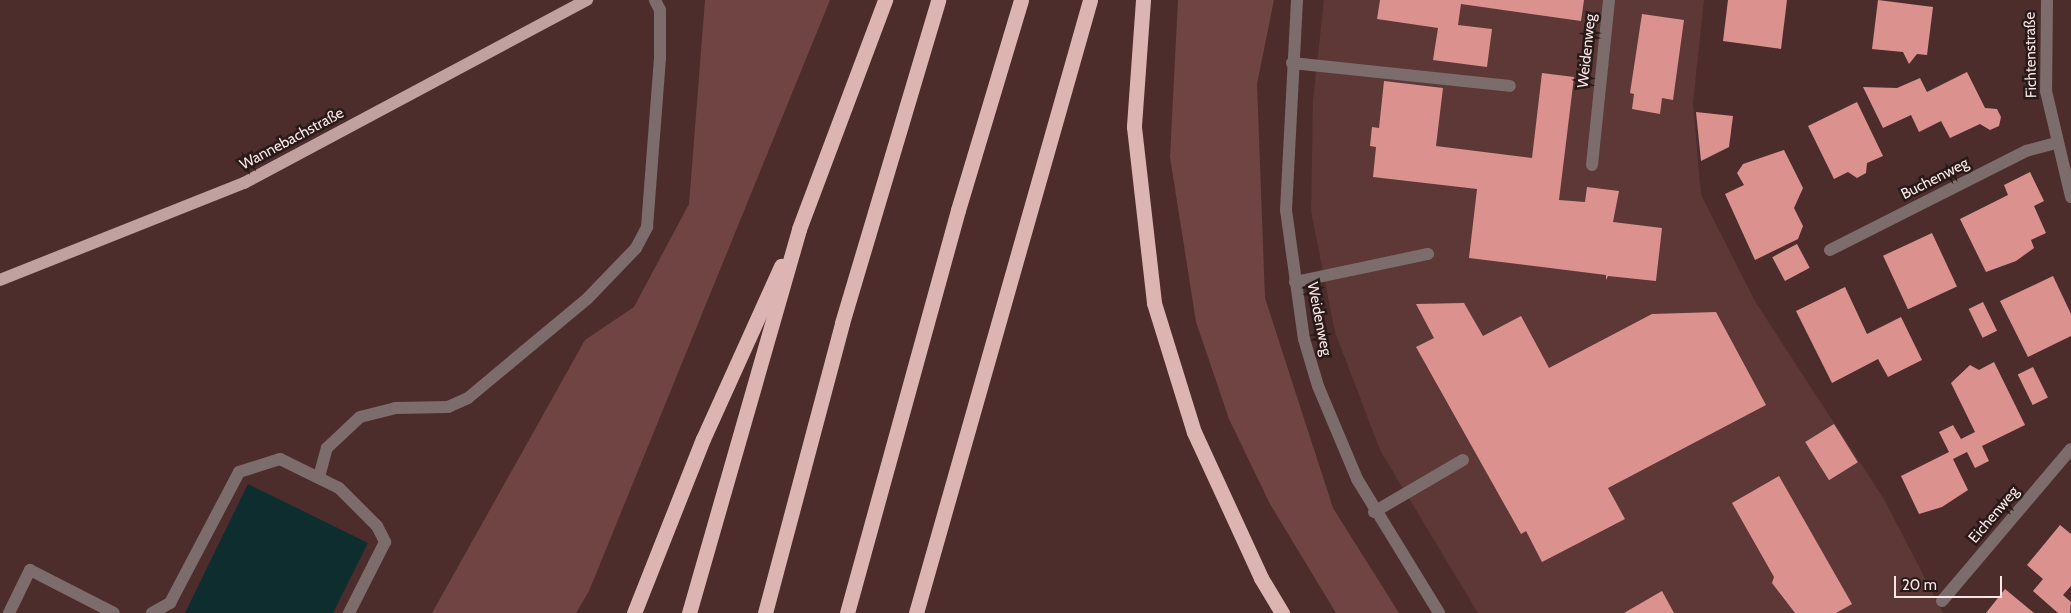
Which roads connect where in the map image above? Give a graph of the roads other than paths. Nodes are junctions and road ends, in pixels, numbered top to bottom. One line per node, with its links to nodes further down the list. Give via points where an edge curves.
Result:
1 (587, 0): 19 (main road, Wannebachstraße, via 244,183)
2 (655, 0): 23 (street, via 660,10 660,58 647,226 636,248 587,299 468,398 448,407 395,408 360,417 327,448)
3 (886, 0): 16 (highway)
4 (938, 0): 32 (highway, via 842,323)
5 (1021, 0): 33 (highway, via 958,210)
6 (1090, 0): 34 (highway)
7 (1143, 0): 35 (highway, via 1134,128 1154,303 1194,432 1261,578)
8 (1297, 0): 11 (street, Weidenweg)
9 (1609, 0): 14 (street, Weidenweg)
10 (2046, 0): 13 (street, Fichtenstraße, via 2046,91)
11 (1292, 63): 12 (street); 20 (street, Weidenweg, via 1286,210)
12 (1510, 86)
13 (2056, 143): 15 (street, Fichtenstraße); 17 (street, Buchenweg, via 2026,152)
14 (1592, 165)
15 (2071, 197)
16 (799, 229): 30 (highway, via 749,332); 31 (highway)
17 (1830, 250)
18 (1428, 254): 20 (street)
19 (0, 280)
20 (1295, 282): 24 (street, Weidenweg, via 1304,339 1318,386)
21 (2071, 449): 25 (street, Eichenweg)
22 (1463, 460): 24 (street)
23 (319, 477): 28 (street, via 280,459 239,472 170,603); 29 (street, via 338,488 377,526 385,542)
24 (1374, 512): 36 (street, Weidenweg)
25 (1942, 601)
26 (9, 613): 27 (street, via 30,570)
27 (114, 613)
28 (152, 613)
29 (349, 613)
30 (634, 613)
31 (689, 613)
32 (765, 613)
33 (847, 613)
34 (916, 613)
35 (1282, 613)
36 (1439, 613)

